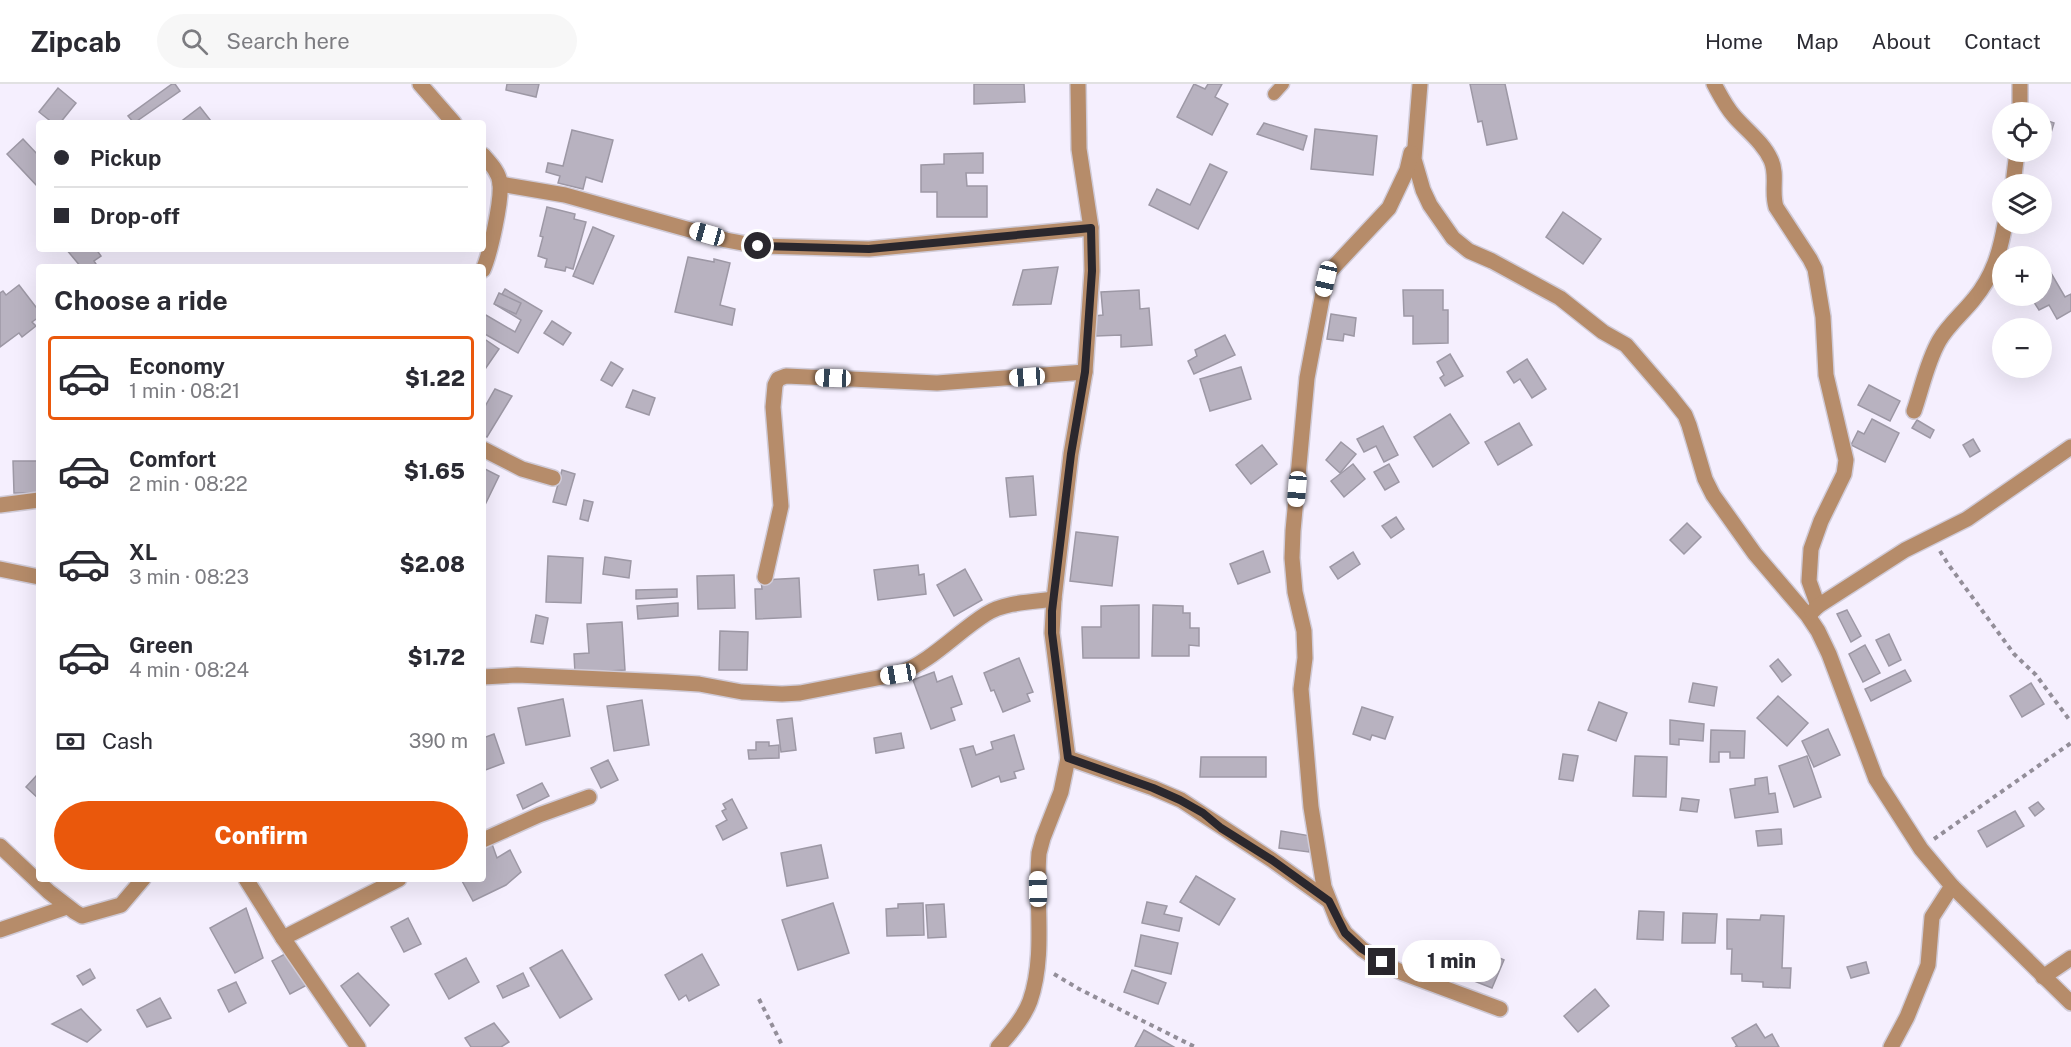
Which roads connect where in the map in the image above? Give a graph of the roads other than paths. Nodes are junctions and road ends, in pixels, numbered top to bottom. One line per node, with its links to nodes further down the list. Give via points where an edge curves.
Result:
1 (420, 84): 9 (street)
2 (1078, 84): 13 (street, via 1079,149)
3 (1283, 84): 7 (lane)
4 (1420, 84): 10 (street)
5 (1714, 84): 27 (street, via 1728,108 1770,158 1776,207 1810,259 1818,279 1827,375 1846,460 1844,474 1811,549 1809,581)
6 (2020, 84): 8 (street)
7 (1274, 94)
8 (2020, 102)
9 (451, 120)
10 (1415, 138): 27 (street, via 1414,159 1423,190 1453,238 1469,251 1560,298 1626,345 1685,415 1713,495 1755,554); 39 (street, via 1407,170 1389,208 1329,272 1307,378 1292,558 1304,631 1301,689 1311,807 1321,877)
11 (486, 160): 12 (street)
12 (500, 184): 13 (street, via 565,195 758,246 869,249); 15 (street)
13 (1091, 228): 16 (street)
14 (2004, 234): 17 (street, via 1990,275 1938,343)
15 (485, 264)
16 (1085, 372): 25 (street, via 937,383 780,377 775,385 773,407 781,506); 26 (street)
17 (1914, 411)
18 (2071, 447): 27 (street, via 1967,519 1905,550)
19 (486, 450): 20 (street, via 522,469)
20 (553, 478)
21 (36, 500): 22 (street)
22 (0, 505)
23 (0, 569): 24 (street)
24 (36, 577)
25 (765, 577)
26 (1054, 599): 28 (street, via 993,610 903,672 800,693 742,692 667,682); 29 (street, via 1052,633)
27 (1813, 611): 38 (street, via 1876,780 1921,849)
28 (486, 677)
29 (1068, 758): 39 (street, via 1180,800); 48 (street, via 1061,792 1039,853 1037,964 1029,1003)
30 (589, 797): 31 (street)
31 (486, 839)
32 (0, 846): 33 (street)
33 (36, 880)
34 (38, 882): 40 (street)
35 (141, 882): 40 (street, via 116,907 82,916)
36 (248, 882): 42 (street)
37 (393, 882): 42 (street)
38 (1952, 886): 44 (street); 49 (street, via 1932,917 1928,965)
39 (1329, 901): 46 (street, via 1345,933 1382,962)
40 (67, 907): 41 (street)
41 (0, 930)
42 (283, 938): 47 (street)
43 (2071, 958): 44 (street)
44 (2043, 977): 45 (street)
45 (2071, 1003)
46 (1500, 1009)
47 (358, 1047)
48 (998, 1047)
49 (1891, 1047)

